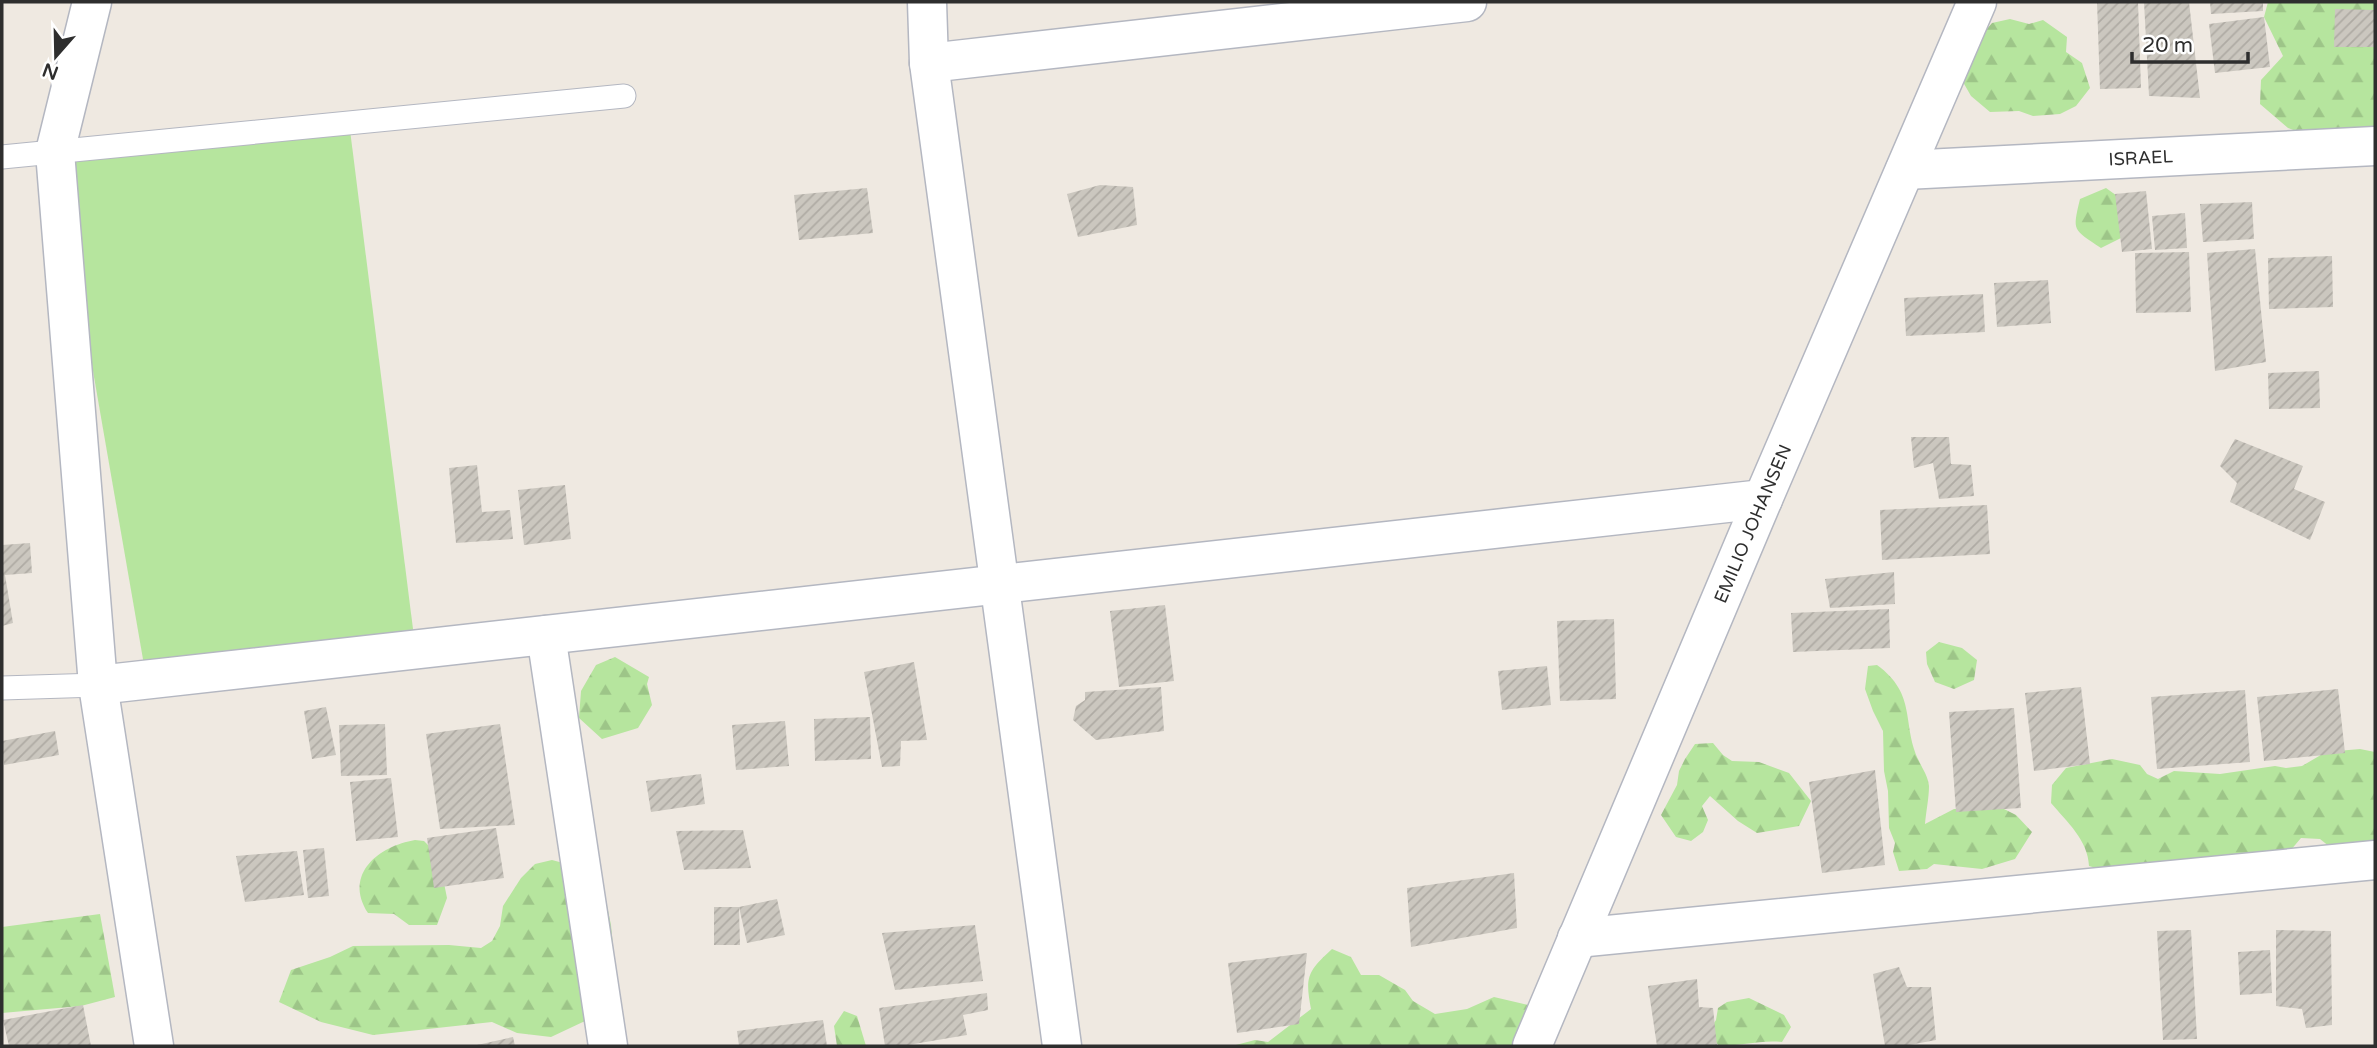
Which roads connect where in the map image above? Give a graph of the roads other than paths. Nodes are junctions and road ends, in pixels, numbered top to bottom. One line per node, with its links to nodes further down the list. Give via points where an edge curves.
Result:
1 (92, 2): 8 (street)
2 (927, 2): 5 (street)
3 (1978, 2): 10 (street, EMILIO JOHANSEN)
4 (1450, 3): 5 (street)
5 (929, 63): 12 (street)
6 (624, 96): 8 (lane)
7 (2375, 146): 10 (street, ISRAEL)
8 (55, 152): 9 (lane); 14 (street)
9 (2, 157)
10 (1905, 170): 11 (street, EMILIO JOHANSEN)
11 (1763, 499): 12 (street); 17 (street, EMILIO JOHANSEN)
12 (999, 584): 13 (street); 20 (street)
13 (547, 635): 14 (street); 19 (street)
14 (98, 685): 15 (lane); 18 (street)
15 (2, 688)
16 (2375, 860): 17 (street)
17 (1577, 938): 21 (street, EMILIO JOHANSEN)
18 (154, 1046)
19 (608, 1046)
20 (1062, 1046)
21 (1532, 1046)

